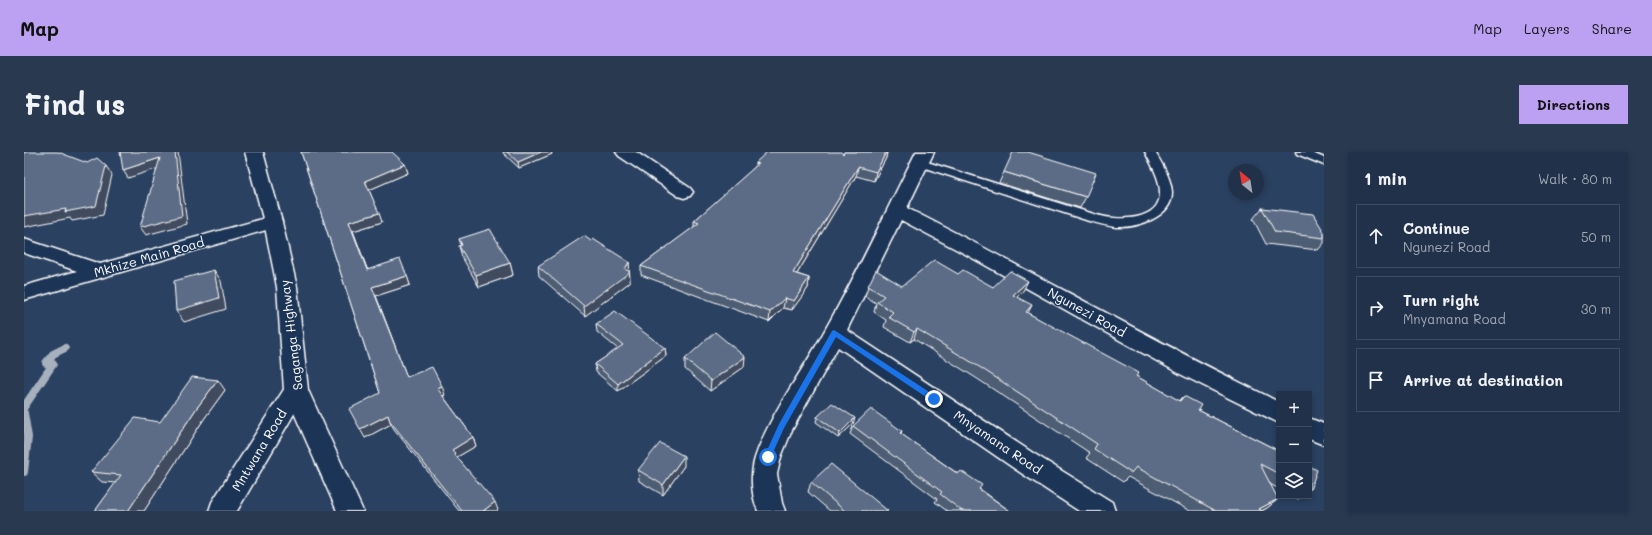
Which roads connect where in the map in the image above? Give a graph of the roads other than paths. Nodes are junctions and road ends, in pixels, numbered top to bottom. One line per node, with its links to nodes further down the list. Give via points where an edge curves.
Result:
1 (254, 152): 9 (street, Saganga Highway)
2 (625, 152): 7 (street)
3 (1150, 152): 5 (lane, via 1163,179 1166,193 1163,204 1146,218 1115,223 1093,218)
4 (1301, 152): 6 (lane)
5 (922, 158): 8 (street)
6 (1324, 162)
7 (684, 192)
8 (896, 210): 13 (street); 15 (street, Ngunezi Road, via 1190,369)
9 (273, 222): 11 (street, Mkhize Main Road); 14 (street, Saganga Highway, via 287,287)
10 (24, 246): 11 (street)
11 (99, 271): 12 (street, Mkhize Main Road)
12 (24, 292)
13 (834, 333): 20 (street, via 781,426 768,457 764,474); 21 (street, Mnyamana Road)
14 (296, 390): 18 (street, Mntwana Road); 19 (street, Saganga Highway)
15 (1276, 412)
16 (1312, 429): 17 (street)
17 (1324, 435)
18 (222, 511)
19 (350, 511)
20 (772, 511)
21 (1102, 511)

